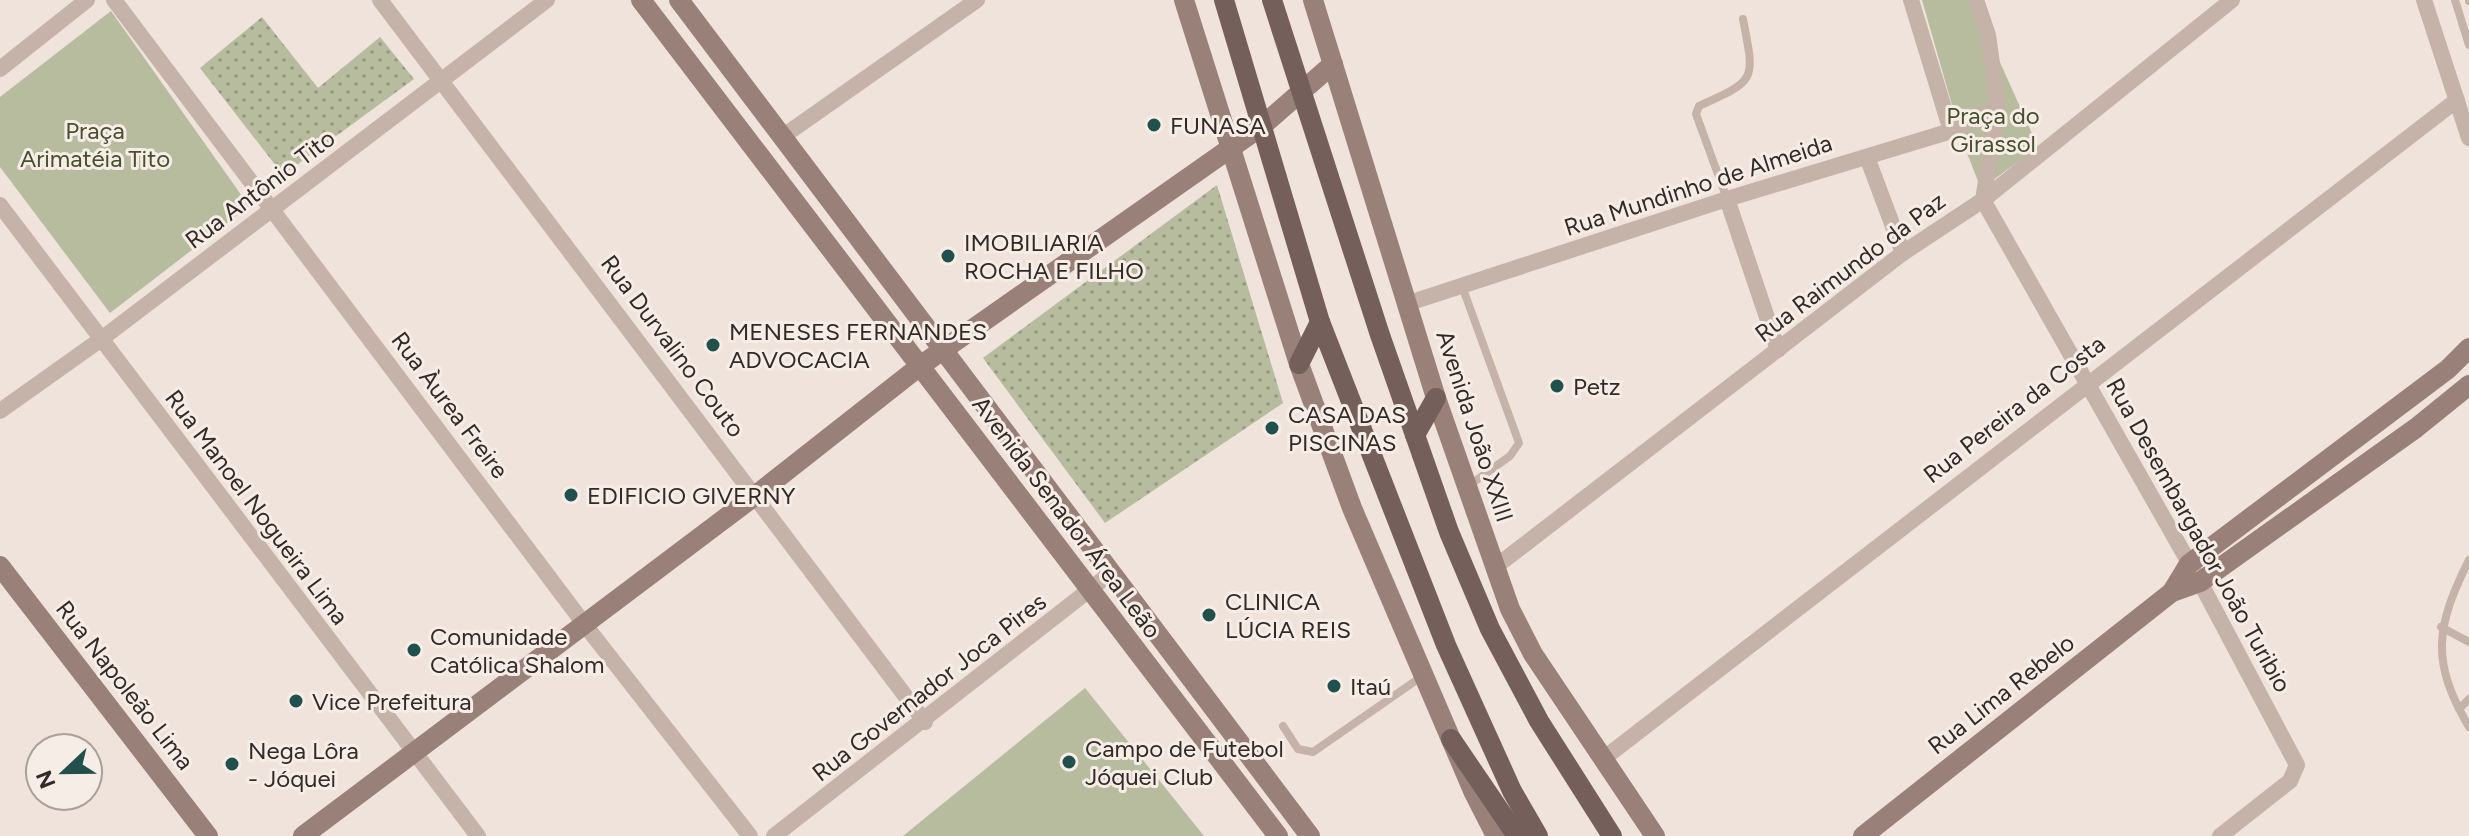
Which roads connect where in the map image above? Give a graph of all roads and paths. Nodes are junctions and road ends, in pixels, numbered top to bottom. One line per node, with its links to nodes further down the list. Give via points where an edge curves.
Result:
1 (87, 0): 20 (street)
2 (114, 0): 34 (street, Rua Àurea Freire)
3 (380, 0): 21 (street, Rua Durvalino Couto)
4 (547, 0): 21 (street, Rua Antônio Tito)
5 (641, 0): 44 (street, Avenida Senador Área Leão)
6 (679, 0): 27 (street, Avenida Senador Área Leão)
7 (977, 0): 27 (street)
8 (1184, 0): 29 (street)
9 (1224, 0): 25 (main road)
10 (1272, 0): 22 (main road)
11 (1313, 0): 19 (street, Avenida João XXIII)
12 (1911, 0): 26 (street)
13 (1976, 0): 24 (street, via 1988,35)
14 (2232, 0): 32 (street, Rua Raimundo da Paz)
15 (2424, 0): 23 (street)
16 (2455, 0): 18 (lane)
17 (1743, 19): 31 (lane, via 1753,67 1748,78 1699,106 1696,114)
18 (2469, 45)
19 (1333, 64): 22 (street); 37 (street, Avenida João XXIII)
20 (0, 69)
21 (441, 79): 34 (street, Rua Antônio Tito); 51 (street, Rua Durvalino Couto)
22 (1300, 93): 25 (street); 49 (main road)
23 (2457, 100): 28 (street); 45 (street, Rua Pereira da Costa)
24 (1998, 106): 26 (street, Rua Mundinho de Almeida); 32 (street)
25 (1262, 126): 29 (street); 38 (main road)
26 (1951, 131): 30 (street, Rua Mundinho de Almeida)
27 (782, 137): 41 (street, Avenida Senador Área Leão)
28 (2469, 137)
29 (1229, 149): 41 (street); 43 (street)
30 (1867, 157): 31 (street, Rua Mundinho de Almeida); 35 (street)
31 (1727, 199): 36 (street, Rua Mundinho de Almeida); 42 (street)
32 (1983, 200): 35 (street, Rua Raimundo da Paz); 45 (street, Rua Desembargador João Turibio)
33 (0, 205): 39 (street, Rua Manoel Nogueira Lima)
34 (273, 210): 39 (street, Rua Antônio Tito); 60 (street, Rua Àurea Freire)
35 (1903, 253): 42 (street, Rua Raimundo da Paz)
36 (1462, 286): 37 (street, Rua Mundinho de Almeida); 50 (lane, via 1519,443 1510,456)
37 (1409, 303): 47 (street, Avenida João XXIII)
38 (1320, 322): 43 (main road); 84 (main road, via 1446,645)
39 (100, 340): 48 (street, Rua Antônio Tito); 72 (street, Rua Manoel Nogueira Lima)
40 (2469, 348): 53 (street, Rua Lima Rebelo)
41 (942, 350): 44 (street); 56 (street, Avenida Senador Área Leão)
42 (1778, 350): 55 (street, Rua Raimundo da Paz)
43 (1299, 364): 63 (street, via 1352,508)
44 (920, 366): 51 (street); 58 (street, Avenida Senador Área Leão)
45 (2087, 383): 53 (street, Rua Desembargador João Turibio); 73 (street, Rua Pereira da Costa)
46 (2469, 385): 57 (street, Rua Lima Rebelo)
47 (1436, 398): 49 (main road); 50 (street, Avenida João XXIII)
48 (0, 411)
49 (1415, 435): 85 (main road, via 1490,629 1539,721)
50 (1466, 487): 55 (street, Avenida João XXIII)
51 (756, 495): 60 (street); 67 (street, Rua Durvalino Couto)
52 (2469, 560): 61 (lane)
53 (2189, 564): 57 (street, Rua Desembargador João Turibio); 59 (street, Rua Lima Rebelo)
54 (0, 566): 76 (street, Rua Napoleão Lima)
55 (1494, 568): 73 (street, Avenida João XXIII, via 1533,654)
56 (1111, 573): 58 (street, Rua Governador Joca Pires); 65 (street, Avenida Senador Área Leão)
57 (2200, 582): 59 (street, Rua Lima Rebelo); 88 (street, Rua Desembargador João Turibio, via 2297,765 2290,781)
58 (1090, 591): 67 (street, Rua Governador Joca Pires); 68 (street, Avenida Senador Área Leão)
59 (2172, 592): 87 (street, Rua Lima Rebelo)
60 (585, 625): 72 (street); 79 (street, Rua Àurea Freire)
61 (2441, 627): 62 (lane); 66 (lane, via 2442,666)
62 (2469, 642)
63 (1424, 676): 69 (lane, via 1313,752 1298,749); 71 (street)
64 (2469, 699): 66 (lane)
65 (1213, 706): 68 (street); 74 (street, Avenida Senador Área Leão)
66 (2459, 709): 70 (lane)
67 (925, 722): 80 (street, Rua Governador Joca Pires)
68 (1192, 724): 75 (street, Avenida Senador Área Leão)
69 (1283, 726)
70 (2469, 727)
71 (1451, 739): 82 (street); 83 (main road)
72 (415, 753): 77 (street); 78 (street, Rua Manoel Nogueira Lima)
73 (1603, 759): 86 (street, Avenida João XXIII)
74 (1293, 813): 75 (street); 81 (street, Avenida Senador Área Leão)
75 (1275, 833)
76 (208, 836)
77 (303, 836)
78 (478, 836)
79 (750, 836)
80 (774, 836)
81 (1310, 836)
82 (1496, 836)
83 (1517, 836)
84 (1538, 836)
85 (1612, 836)
86 (1655, 836)
87 (1863, 836)
88 (2220, 836)

